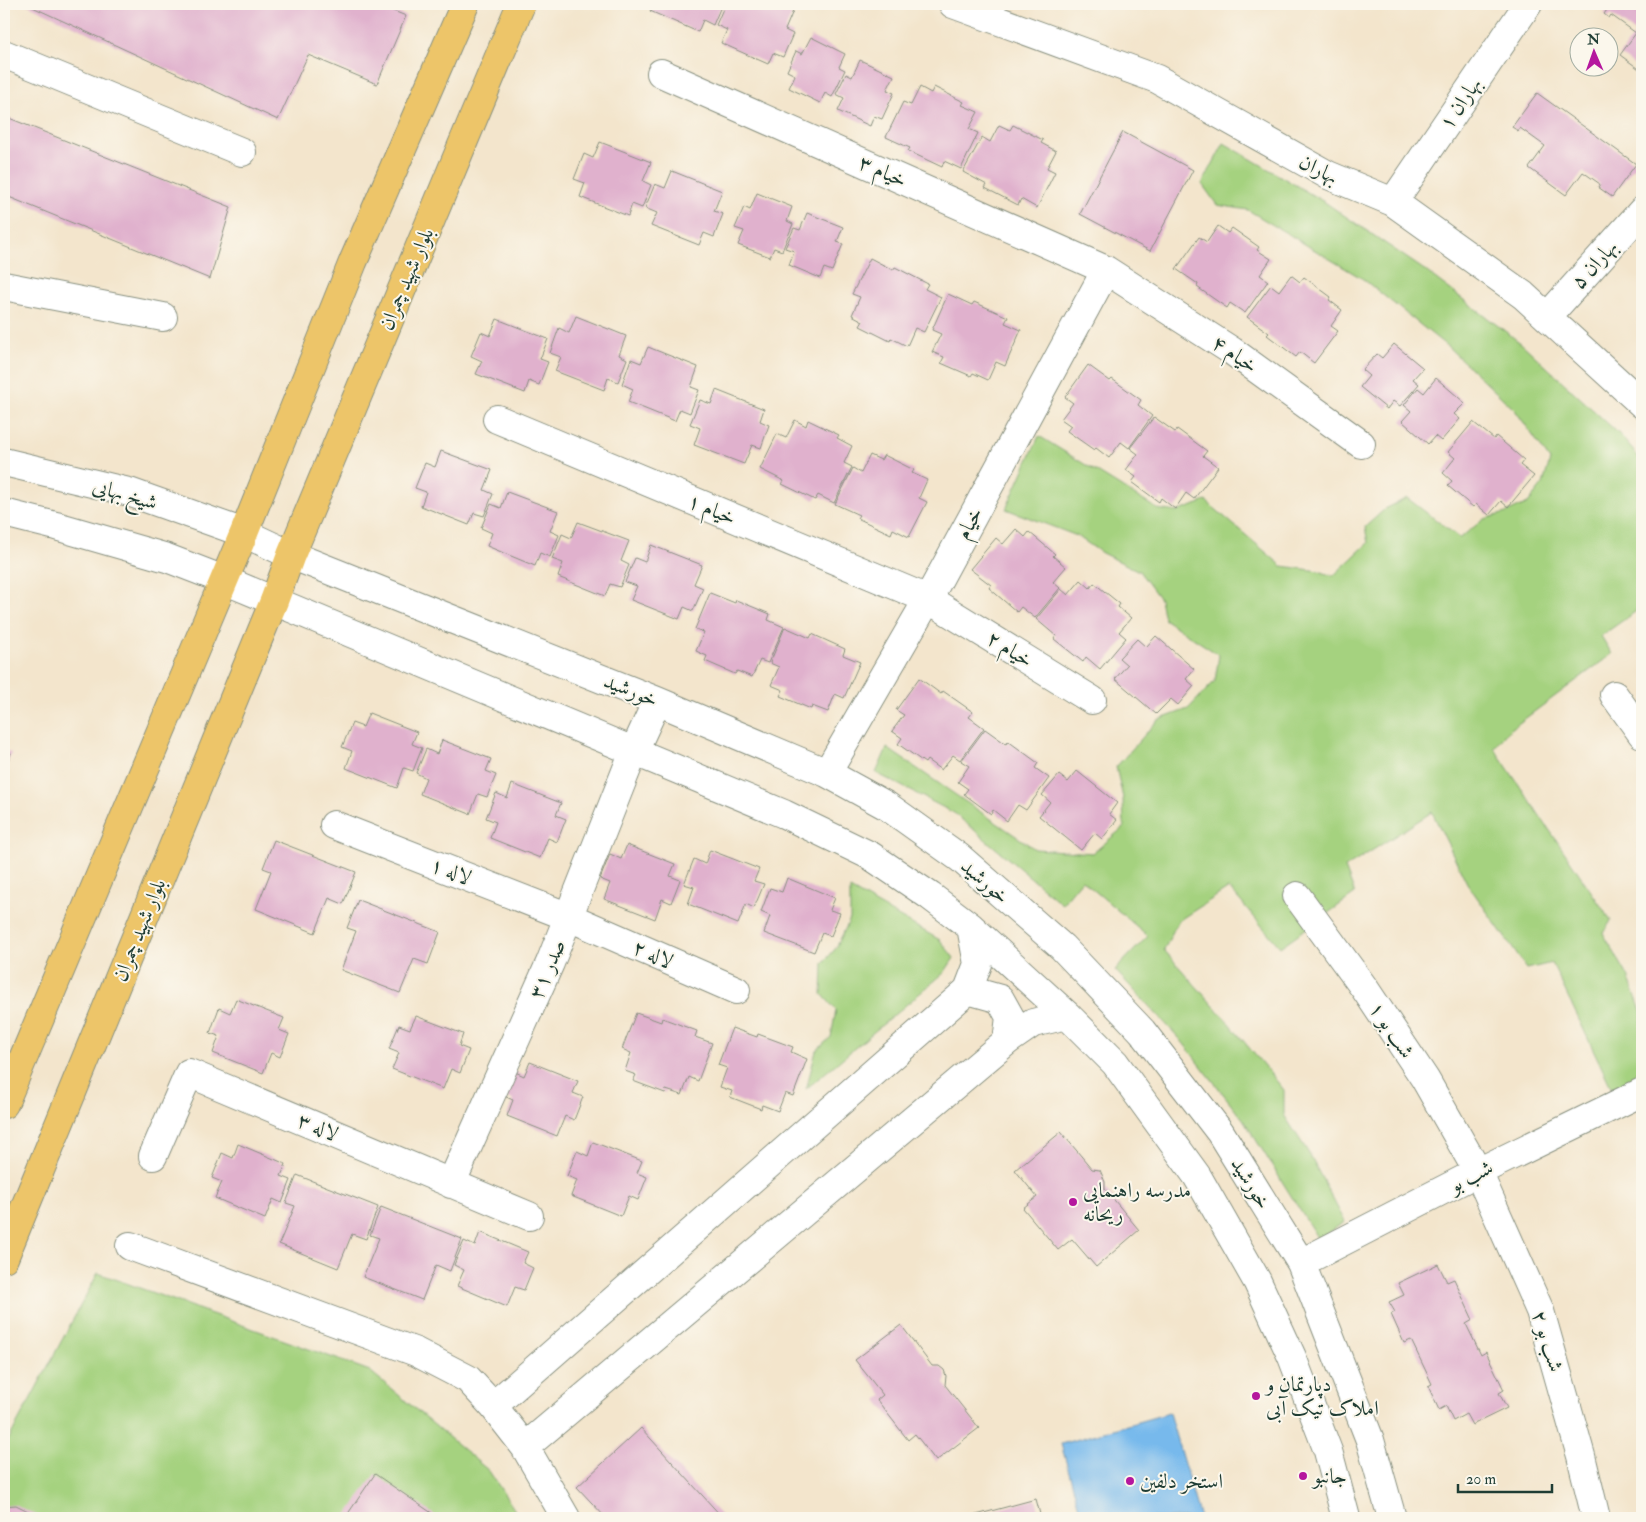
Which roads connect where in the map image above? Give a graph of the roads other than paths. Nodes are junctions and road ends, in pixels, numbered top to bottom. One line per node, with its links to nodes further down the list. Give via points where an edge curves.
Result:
1 (465, 4): 19 (main road, via 353,262)
2 (521, 4): 20 (main road, بلوار شهید چمران)
3 (953, 4): 8 (street, بهاران, via 1157,79 1328,175)
4 (1528, 4): 8 (street, بهاران ۱)
5 (4, 54): 7 (street)
6 (661, 73): 10 (street, خیام ۳)
7 (242, 152)
8 (1393, 202): 13 (street, بهاران, via 1523,295)
9 (1642, 211): 13 (street, بهاران ۵)
10 (1106, 270): 16 (street, خیام ۴, via 1232,351); 22 (street, خیام)
11 (4, 286): 12 (street)
12 (163, 317)
13 (1547, 317): 14 (street, بهاران)
14 (1642, 404)
15 (497, 419): 22 (street, خیام ۱)
16 (1361, 444)
17 (4, 462): 19 (street, شیخ بهایی, via 128,492)
18 (4, 513): 21 (street, via 167,558)
19 (244, 532): 20 (street, شیخ بهایی); 21 (main road)
20 (292, 555): 23 (main road, بلوار شهید چمران); 25 (street, خورشید)
21 (224, 580): 23 (street, خورشید); 39 (main road)
22 (928, 599): 26 (street, خیام ۲); 29 (street, خیام)
23 (274, 601): 28 (street, خورشید); 45 (main road, بلوار شهید چمران)
24 (1614, 695): 27 (street)
25 (657, 700): 28 (street, صدر ۳۱); 29 (street, خورشید)
26 (1092, 700)
27 (1642, 734)
28 (634, 751): 32 (street, صدر ۳۱); 33 (street, خورشید, via 784,814 871,856)
29 (827, 773): 46 (street, خورشید, via 886,806 960,858 1062,947 1142,1031 1220,1132)
30 (334, 825): 32 (street, لاله ۱)
31 (1296, 896): 41 (street, شب بو ۱, via 1365,989 1425,1079)
32 (569, 917): 34 (street, لاله ۲); 42 (street, صدر ۳۱)
33 (971, 927): 35 (street, via 978,964); 36 (street, خورشید)
34 (736, 990)
35 (968, 990): 37 (street, via 1000,999 1010,1017); 47 (street)
36 (1067, 1015): 37 (street, via 1033,1023); 50 (street, خورشید, via 1115,1063 1197,1176 1257,1281 1292,1357 1328,1451)
37 (1006, 1041): 48 (street)
38 (1642, 1092): 41 (street, شب بو)
39 (4, 1104)
40 (153, 1156): 42 (street, لاله ۳, via 189,1073)
41 (1478, 1172): 46 (street, شب بو); 52 (street, شب بو ۲, via 1540,1310)
42 (451, 1184): 43 (street, لاله ۳)
43 (529, 1216)
44 (130, 1246): 47 (street, via 416,1352 468,1379)
45 (4, 1258)
46 (1301, 1263): 51 (street, خورشید, via 1370,1440)
47 (492, 1406): 48 (street)
48 (524, 1447): 49 (street)
49 (566, 1518)
50 (1346, 1518)
51 (1392, 1518)
52 (1596, 1518)

